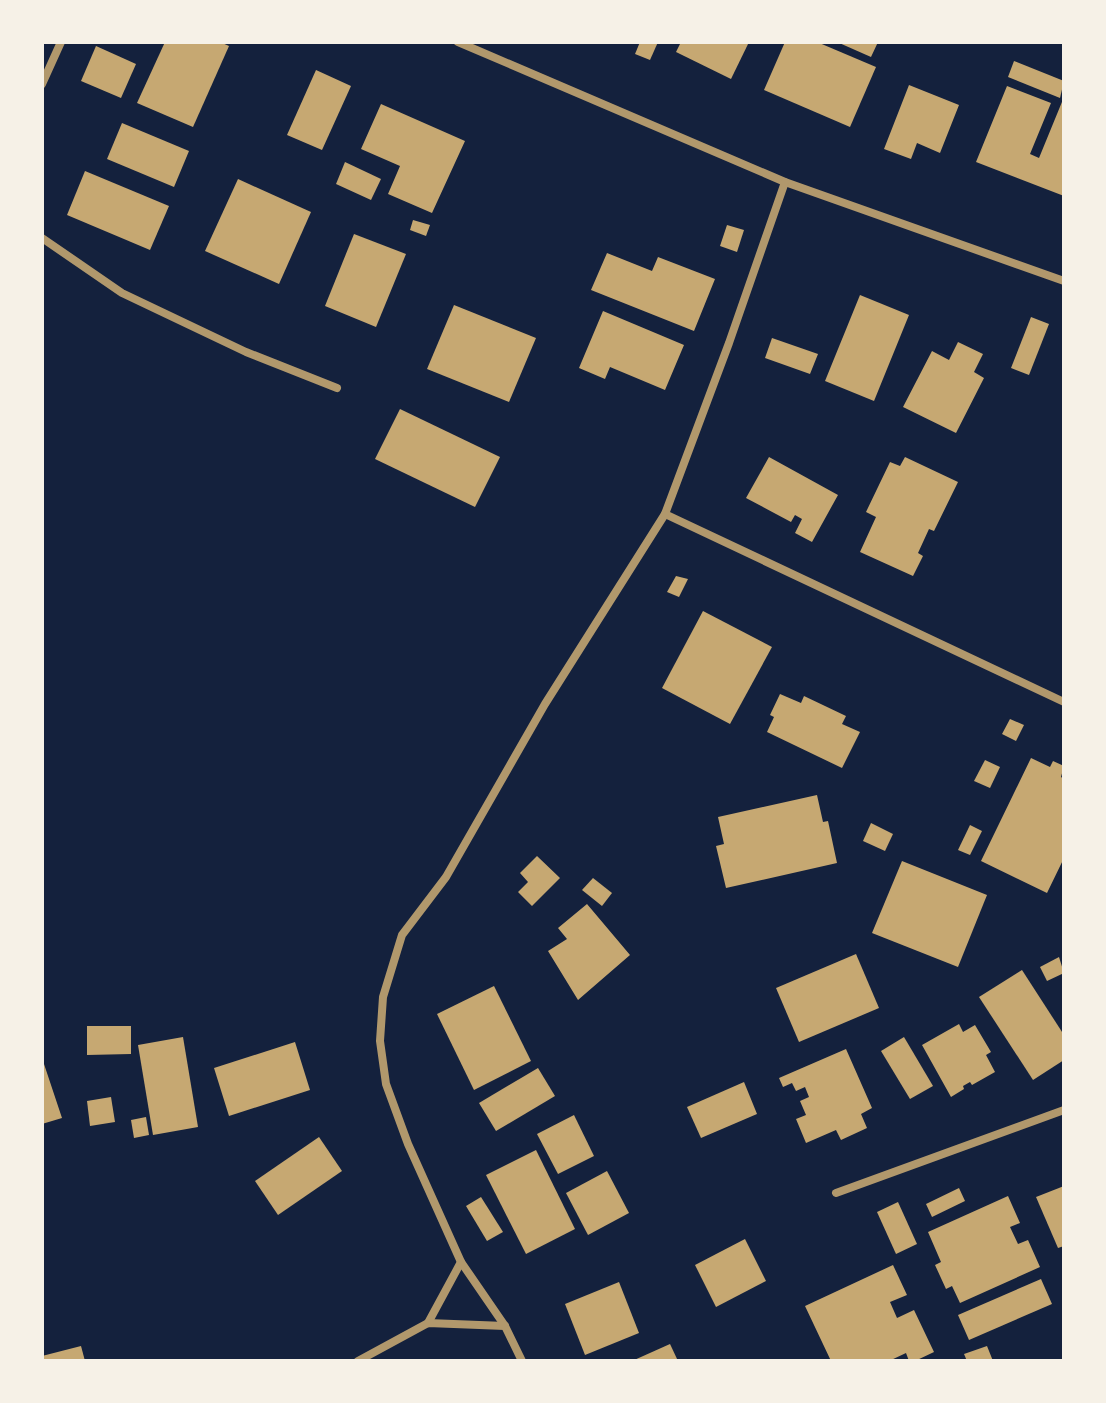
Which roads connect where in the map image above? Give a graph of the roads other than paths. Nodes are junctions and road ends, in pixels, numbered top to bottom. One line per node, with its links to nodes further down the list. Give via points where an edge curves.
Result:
1 (61, 42): 4 (street)
2 (458, 42): 3 (street)
3 (470, 44): 5 (street, via 578,96)
4 (42, 84)
5 (785, 182): 7 (street); 9 (street)
6 (42, 238): 8 (street, via 122,293)
7 (1064, 281)
8 (337, 388)
9 (665, 514): 10 (street); 13 (street, via 545,704 446,877 402,935 383,997 380,1041 386,1084)
10 (1064, 702)
11 (1064, 1110): 12 (street)
12 (836, 1193)
13 (461, 1262): 14 (street); 15 (street)
14 (428, 1323): 15 (street); 16 (street)
15 (505, 1326): 17 (street)
16 (358, 1361)
17 (522, 1361)

